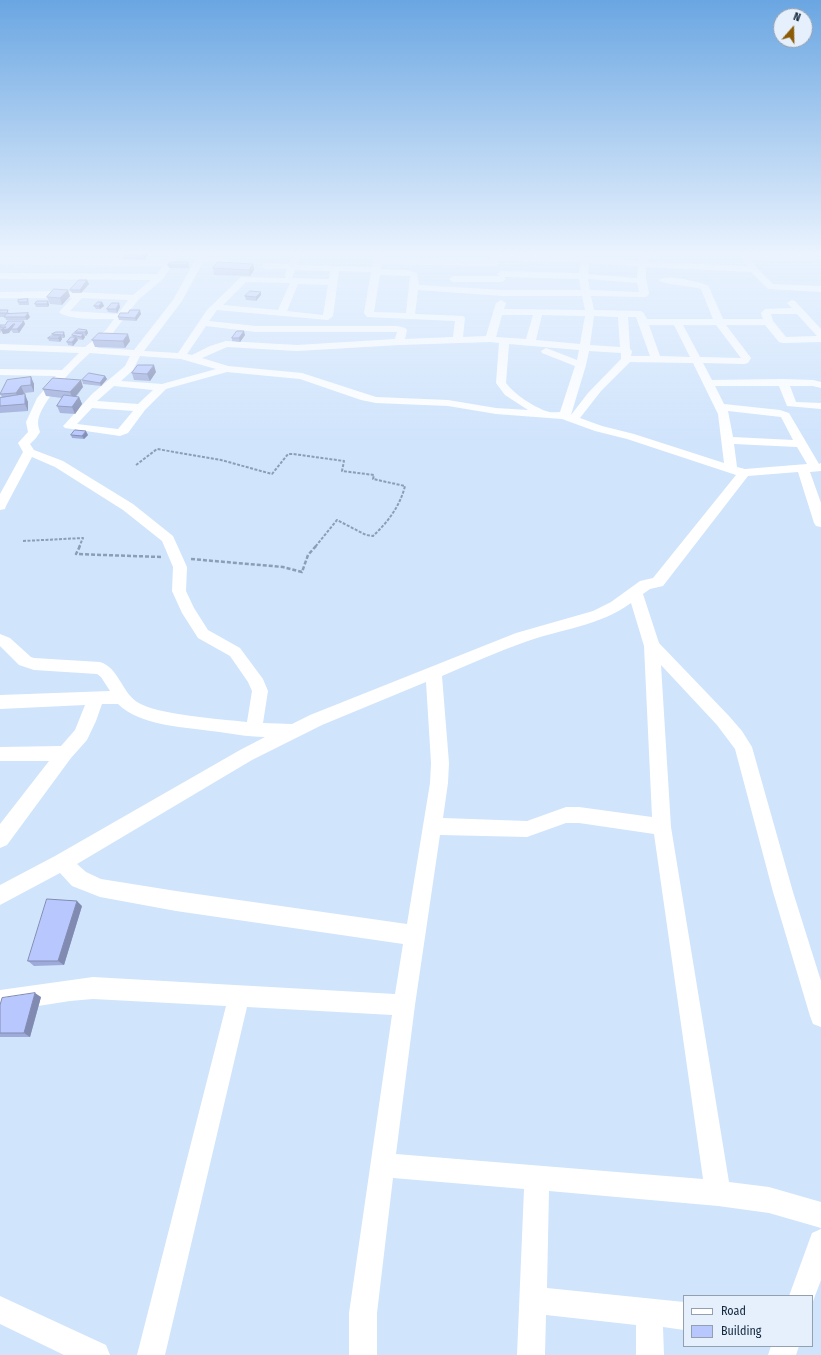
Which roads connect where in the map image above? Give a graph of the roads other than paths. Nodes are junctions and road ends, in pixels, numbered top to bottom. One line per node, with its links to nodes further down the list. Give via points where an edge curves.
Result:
1 (107, 316): 15 (street)
2 (165, 316): 34 (street)
3 (208, 316): 22 (street)
4 (302, 316): 5 (street)
5 (327, 316)
6 (395, 316): 16 (street)
7 (497, 316): 24 (street)
8 (537, 316): 23 (street)
9 (590, 316): 32 (street)
10 (623, 316): 36 (street)
11 (641, 316): 18 (street)
12 (717, 316): 20 (street)
13 (767, 316): 21 (street)
14 (803, 316): 25 (street)
15 (121, 317): 33 (street, via 104,338)
16 (410, 317): 17 (street)
17 (434, 317): 28 (street); 29 (street, via 460,318)
18 (644, 322): 19 (street); 39 (street)
19 (677, 322): 20 (street); 40 (street)
20 (719, 322): 21 (street); 40 (street, via 746,358 744,361)
21 (768, 322): 26 (street, via 783,340)
22 (203, 323): 30 (street, via 256,329 397,329 402,330); 37 (street)
23 (533, 333): 24 (street); 31 (street)
24 (491, 334): 27 (street); 29 (street)
25 (821, 335)
26 (821, 339)
27 (504, 340): 31 (street); 54 (street, via 501,383 504,389)
28 (428, 341): 29 (street); 30 (street)
29 (456, 341)
30 (399, 342): 38 (street, via 297,348 226,344)
31 (535, 344): 32 (street); 41 (street)
32 (584, 348): 36 (street); 41 (street)
33 (88, 350): 34 (street); 35 (street); 44 (street)
34 (137, 353): 37 (street); 46 (street, via 128,368)
35 (4, 355)
36 (627, 355): 39 (street); 55 (street, via 625,363)
37 (182, 356): 38 (street)
38 (194, 358): 42 (street)
39 (656, 360): 40 (street)
40 (696, 360): 47 (street)
41 (582, 365): 55 (street)
42 (227, 369): 49 (street); 54 (street, via 302,376 376,400 448,403)
43 (0, 372): 44 (street)
44 (64, 373): 57 (street, via 38,407 32,422 34,432)
45 (783, 382): 47 (street); 48 (street, via 813,382); 51 (street, via 791,404)
46 (111, 383): 49 (street); 50 (street)
47 (708, 383): 52 (street)
48 (821, 385)
49 (162, 387): 53 (street)
50 (89, 404): 53 (street); 53 (street, via 69,426 120,433)
51 (821, 406)
52 (721, 407): 56 (street); 58 (street, via 783,414)
53 (141, 408)
54 (544, 415): 55 (street)
55 (569, 418): 59 (street, via 599,430 635,438)
56 (728, 440): 58 (street); 59 (street)
57 (28, 443): 62 (street); 72 (street, via 128,507 168,540 180,568 179,591 187,609 203,634 235,652 255,679 260,691)
58 (800, 444): 60 (street)
59 (731, 468): 61 (street)
60 (813, 468): 61 (street); 64 (street)
61 (744, 473): 65 (street)
62 (6, 484): 63 (street)
63 (0, 506)
64 (821, 523)
65 (646, 586): 67 (street); 68 (street, via 598,615 521,637)
66 (0, 640): 69 (street, via 25,661 34,664 100,668 110,676)
67 (652, 646): 77 (street); 85 (street, via 725,722 743,747)
68 (434, 674): 73 (street, via 316,720); 76 (street, via 440,763)
69 (122, 697): 70 (street); 72 (street, via 139,710 166,718)
70 (96, 698): 71 (street); 74 (street, via 81,735)
71 (0, 702)
72 (254, 730): 73 (street)
73 (295, 731): 79 (street, via 233,763)
74 (65, 753): 75 (street); 78 (street)
75 (0, 754)
76 (433, 826): 77 (street, via 527,829 566,815 579,815); 81 (street)
77 (662, 827): 88 (street)
78 (0, 839)
79 (62, 862): 80 (street); 81 (street, via 79,879 100,888)
80 (0, 895)
81 (415, 935): 84 (street)
82 (239, 996): 83 (street, via 93,988); 84 (street); 97 (street)
83 (0, 1001)
84 (404, 1005): 86 (street)
85 (821, 1016)
86 (384, 1165): 87 (street); 98 (street, via 363,1313)
87 (537, 1177): 88 (street); 92 (street)
88 (718, 1193): 89 (street, via 769,1200)
89 (821, 1214)
90 (821, 1242): 91 (street)
91 (802, 1295)
92 (532, 1300): 94 (street); 99 (street)
93 (0, 1310): 96 (street)
94 (649, 1313): 95 (street); 100 (street)
95 (683, 1316)
96 (96, 1355)
97 (151, 1355)
98 (363, 1355)
99 (531, 1355)
100 (650, 1355)

